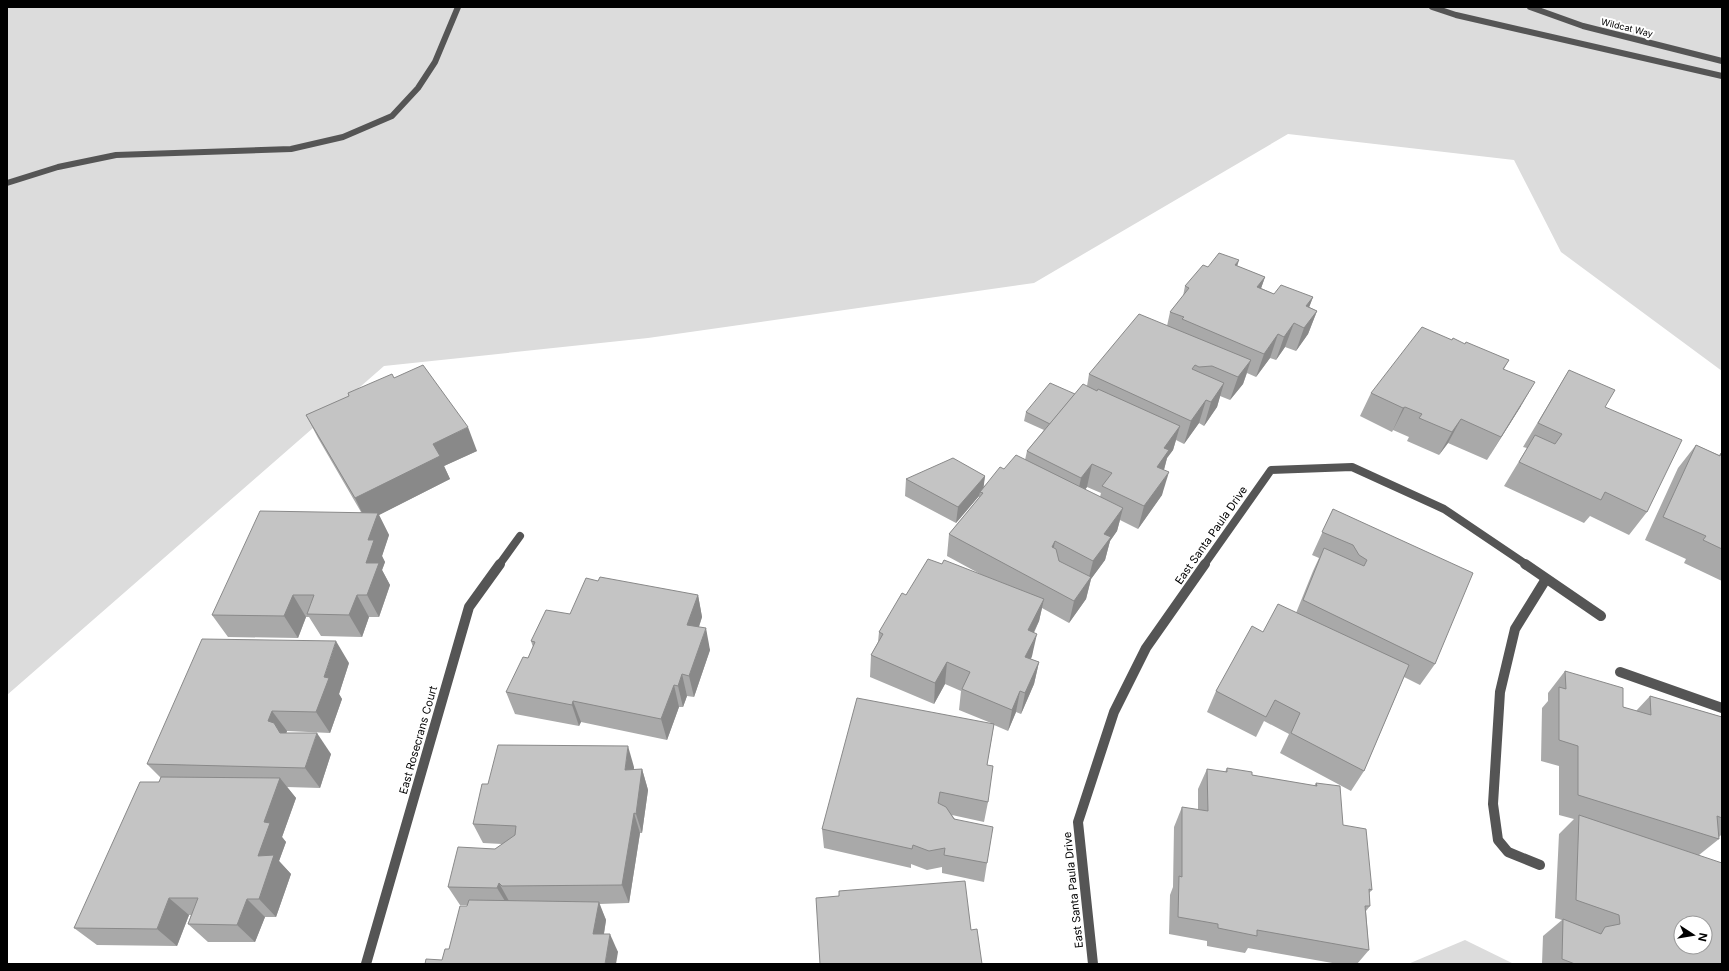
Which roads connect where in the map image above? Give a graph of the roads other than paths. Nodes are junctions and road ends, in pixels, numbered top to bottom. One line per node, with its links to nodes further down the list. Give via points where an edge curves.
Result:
1 (458, 7): 6 (street, via 435,62 418,88 392,116 343,137 291,149 116,155 58,167)
2 (1432, 7): 5 (street, via 1456,15)
3 (1530, 7): 4 (street, Wildcat Way, via 1583,26)
4 (1722, 61)
5 (1722, 76)
6 (7, 183)
7 (520, 536): 13 (street, East Rosecrans Court, via 469,607)
8 (1546, 579): 9 (street, East Santa Paula Drive); 12 (street, via 1515,629 1500,692 1493,804 1498,840 1508,852); 14 (street, East Santa Paula Drive, via 1444,509 1352,467 1271,470 1146,648 1114,712 1078,822)
9 (1601, 616)
10 (1620, 672): 11 (street)
11 (1722, 708)
12 (1540, 865)
13 (366, 964)
14 (1093, 964)

